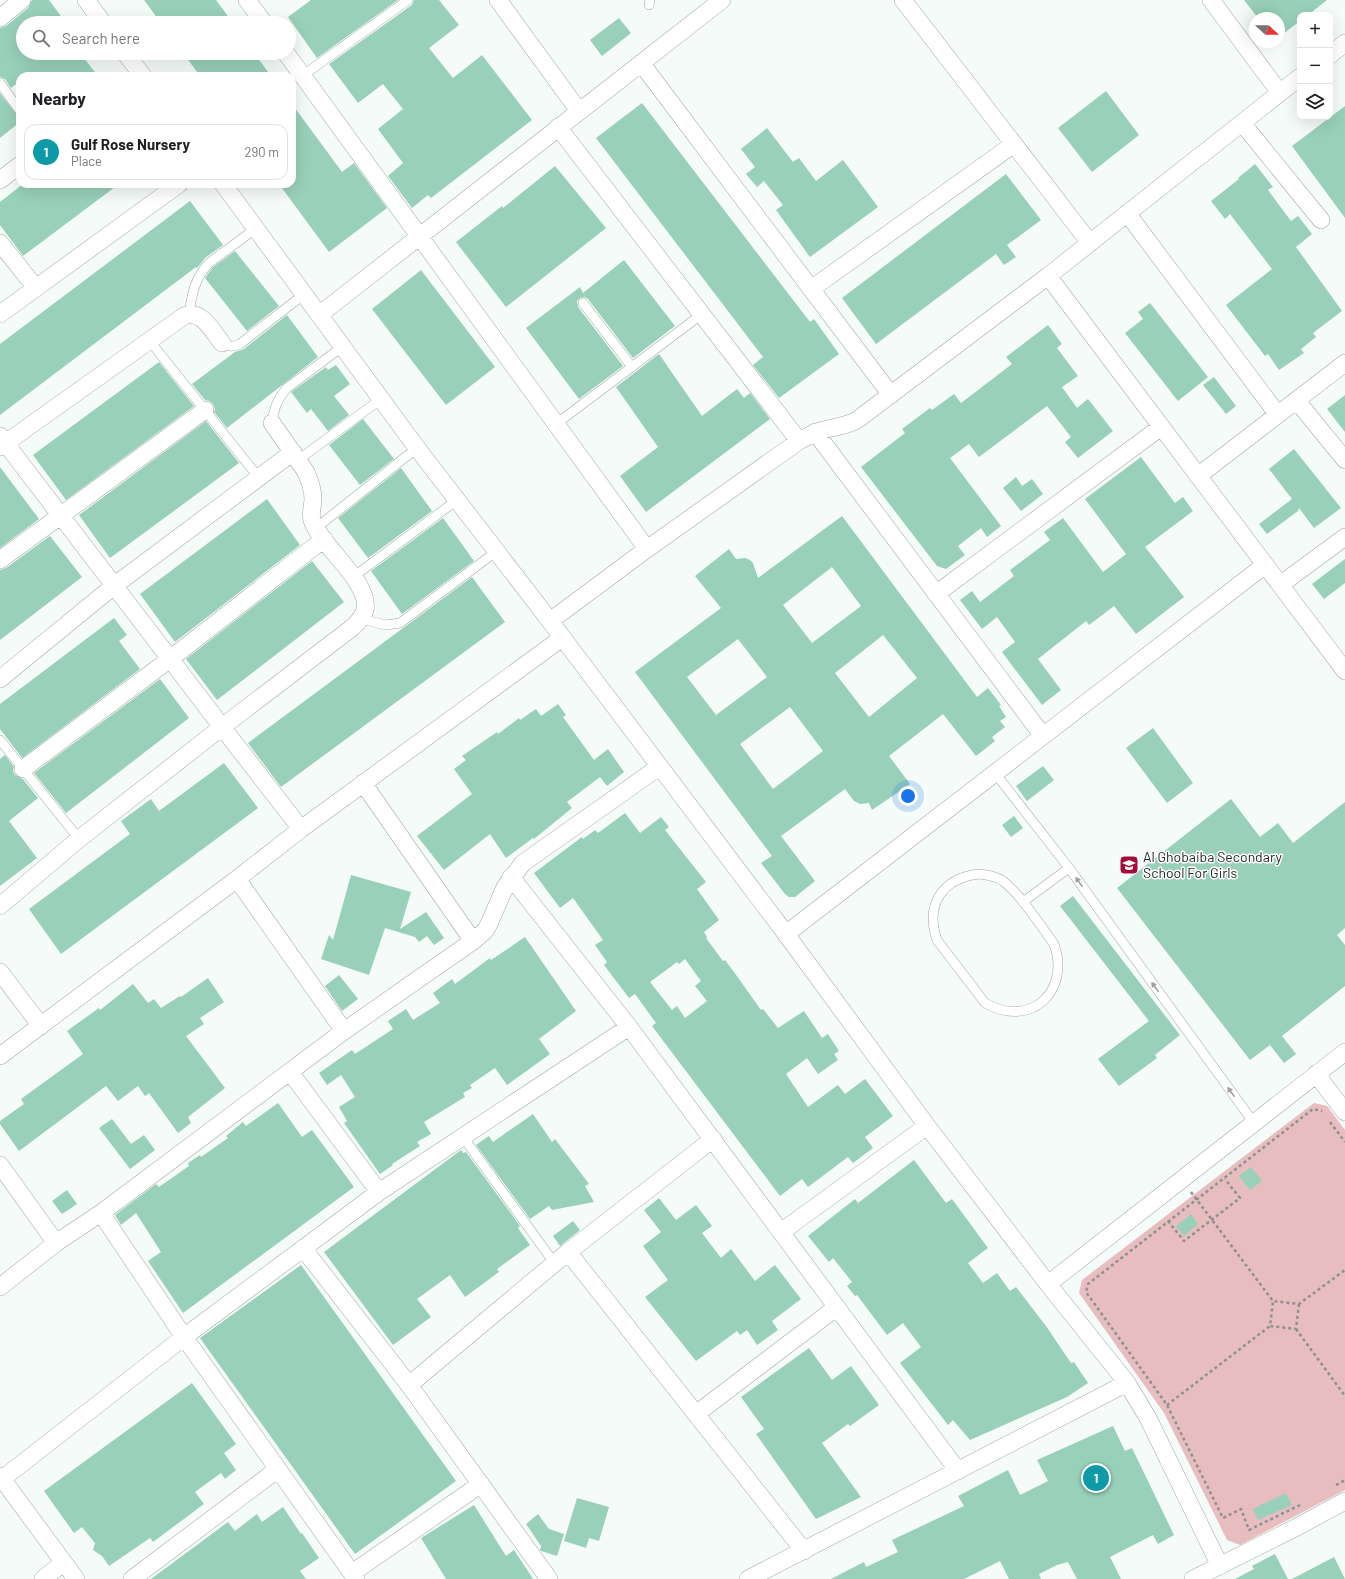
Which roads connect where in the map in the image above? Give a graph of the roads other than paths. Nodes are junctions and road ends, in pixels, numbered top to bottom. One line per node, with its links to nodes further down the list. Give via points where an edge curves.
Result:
1 (22, 0): 11 (street)
2 (247, 0): 10 (street)
3 (408, 0): 18 (lane)
4 (498, 0): 23 (street)
5 (722, 0): 16 (street)
6 (1212, 0): 21 (street)
7 (88, 1): 9 (street)
8 (910, 2): 26 (street)
9 (98, 16)
10 (259, 16)
11 (0, 18)
12 (1345, 43): 13 (street)
13 (1333, 52)
14 (130, 60): 17 (street)
15 (291, 60): 18 (street)
16 (641, 62): 23 (street); 39 (street)
17 (140, 72)
18 (302, 76): 34 (street)
19 (1297, 79): 21 (street)
20 (0, 83): 22 (lane)
21 (1280, 93): 24 (street)
22 (16, 105)
23 (579, 111): 25 (street)
24 (1242, 122): 31 (street); 32 (street)
25 (558, 127): 34 (street); 44 (street)
26 (1014, 144): 36 (street); 39 (street)
27 (16, 168): 28 (street)
28 (0, 180)
29 (174, 188): 38 (street)
30 (226, 188): 33 (street)
31 (1127, 213): 36 (street); 55 (street)
32 (1321, 220)
33 (255, 229): 40 (street); 43 (lane, via 203,270 194,285)
34 (419, 236): 45 (street); 57 (street)
35 (0, 243): 38 (street)
36 (1090, 243): 37 (street)
37 (1048, 276): 51 (street); 58 (street)
38 (36, 288): 42 (street)
39 (811, 289): 51 (street)
40 (304, 295): 45 (street); 47 (lane, via 240,344 228,346)
41 (583, 303): 50 (lane)
42 (0, 314)
43 (189, 314): 46 (street); 47 (street, via 200,316)
44 (702, 314): 50 (lane); 60 (street)
45 (319, 315): 48 (street)
46 (149, 340): 54 (lane); 61 (street)
47 (222, 343)
48 (342, 347): 52 (street); 56 (lane, via 287,388 276,404)
49 (1345, 363): 53 (street)
50 (632, 367): 57 (lane)
51 (891, 395): 59 (street, via 849,424)
52 (381, 399): 62 (street); 63 (lane)
53 (1297, 401): 55 (street); 64 (street)
54 (205, 410): 66 (lane); 68 (street)
55 (1278, 415): 65 (street)
56 (272, 423): 63 (street)
57 (556, 424): 71 (street)
58 (1161, 427): 65 (street); 78 (street)
59 (815, 432): 60 (street); 78 (street)
60 (799, 441): 71 (street)
61 (2, 442): 68 (street)
62 (417, 448): 67 (street); 69 (lane)
63 (296, 456): 66 (street); 69 (street, via 310,480 313,498 312,520)
64 (1345, 460)
65 (1198, 476): 74 (street)
66 (259, 478): 76 (street)
67 (457, 500): 72 (street); 75 (lane)
68 (61, 515): 73 (street); 76 (street)
69 (320, 534): 75 (street); 82 (street)
70 (1345, 537): 77 (street)
71 (647, 549): 80 (street)
72 (497, 551): 79 (lane, via 400,623 386,626); 80 (street)
73 (0, 560)
74 (1265, 565): 77 (street); 86 (street)
75 (353, 577): 79 (street, via 362,588 365,598 365,609)
76 (115, 585): 82 (street); 84 (street)
77 (1280, 585): 83 (street)
78 (936, 594): 86 (street)
79 (361, 619): 85 (street)
80 (550, 621): 81 (street)
81 (562, 638): 88 (street); 91 (street)
82 (170, 659): 85 (street); 89 (street)
83 (1345, 671)
84 (0, 679)
85 (222, 727): 92 (street); 93 (street)
86 (1043, 736): 90 (street)
87 (0, 740): 89 (lane)
88 (659, 767): 95 (street, via 530,857); 99 (street)
89 (23, 769): 93 (lane)
90 (995, 773): 94 (lane); 99 (street)
91 (364, 783): 92 (street); 100 (street)
92 (301, 829): 96 (street)
93 (80, 839): 98 (street)
94 (1069, 868): 97 (lane); 110 (lane, one-way to 94)
95 (511, 877): 100 (street, via 500,897 494,916); 103 (street)
96 (237, 879): 102 (street); 104 (street)
97 (1023, 902): 97 (lane, via 1002,880 979,874 968,875 947,886 935,905 932,917 937,940 985,1003 1006,1012 1028,1010 1038,1004 1050,992 1058,977 1058,954 1054,944)
98 (0, 906)
99 (786, 934): 111 (street)
100 (473, 941): 104 (street)
101 (0, 972): 102 (street)
102 (41, 1026): 106 (street)
103 (629, 1027): 112 (street); 113 (street)
104 (344, 1031): 107 (street)
105 (1345, 1052): 108 (street)
106 (0, 1056)
107 (290, 1072): 115 (street); 116 (street)
108 (1316, 1074): 109 (street); 110 (street)
109 (1345, 1112)
110 (1254, 1124): 122 (street)
111 (927, 1126): 117 (street); 122 (street)
112 (463, 1137): 115 (street); 121 (lane)
113 (713, 1139): 117 (street); 120 (street)
114 (0, 1165): 118 (street)
115 (379, 1192): 119 (street)
116 (101, 1213): 118 (street); 125 (street)
117 (781, 1232): 124 (street)
118 (56, 1243): 123 (street)
119 (303, 1248): 125 (street); 127 (street)
120 (568, 1252): 121 (street); 128 (street)
121 (555, 1264): 127 (street)
122 (1048, 1284): 126 (street)
123 (0, 1287)
124 (837, 1307): 128 (street); 130 (street)
125 (184, 1337): 129 (street); 131 (street)
126 (1127, 1383): 130 (street); 136 (street, via 1152,1424)
127 (409, 1384): 132 (street)
128 (696, 1414): 134 (street)
129 (278, 1469): 137 (street); 141 (street)
130 (958, 1471): 134 (street)
131 (1, 1478): 135 (street)
132 (480, 1484): 137 (street); 142 (street)
133 (1345, 1501): 136 (street)
134 (804, 1551): 138 (street)
135 (63, 1562): 139 (street); 140 (street)
136 (1220, 1566): 143 (street)
137 (354, 1576)
138 (751, 1578)
139 (43, 1579)
140 (76, 1579)
141 (132, 1579)
142 (549, 1579)
143 (1193, 1579)

